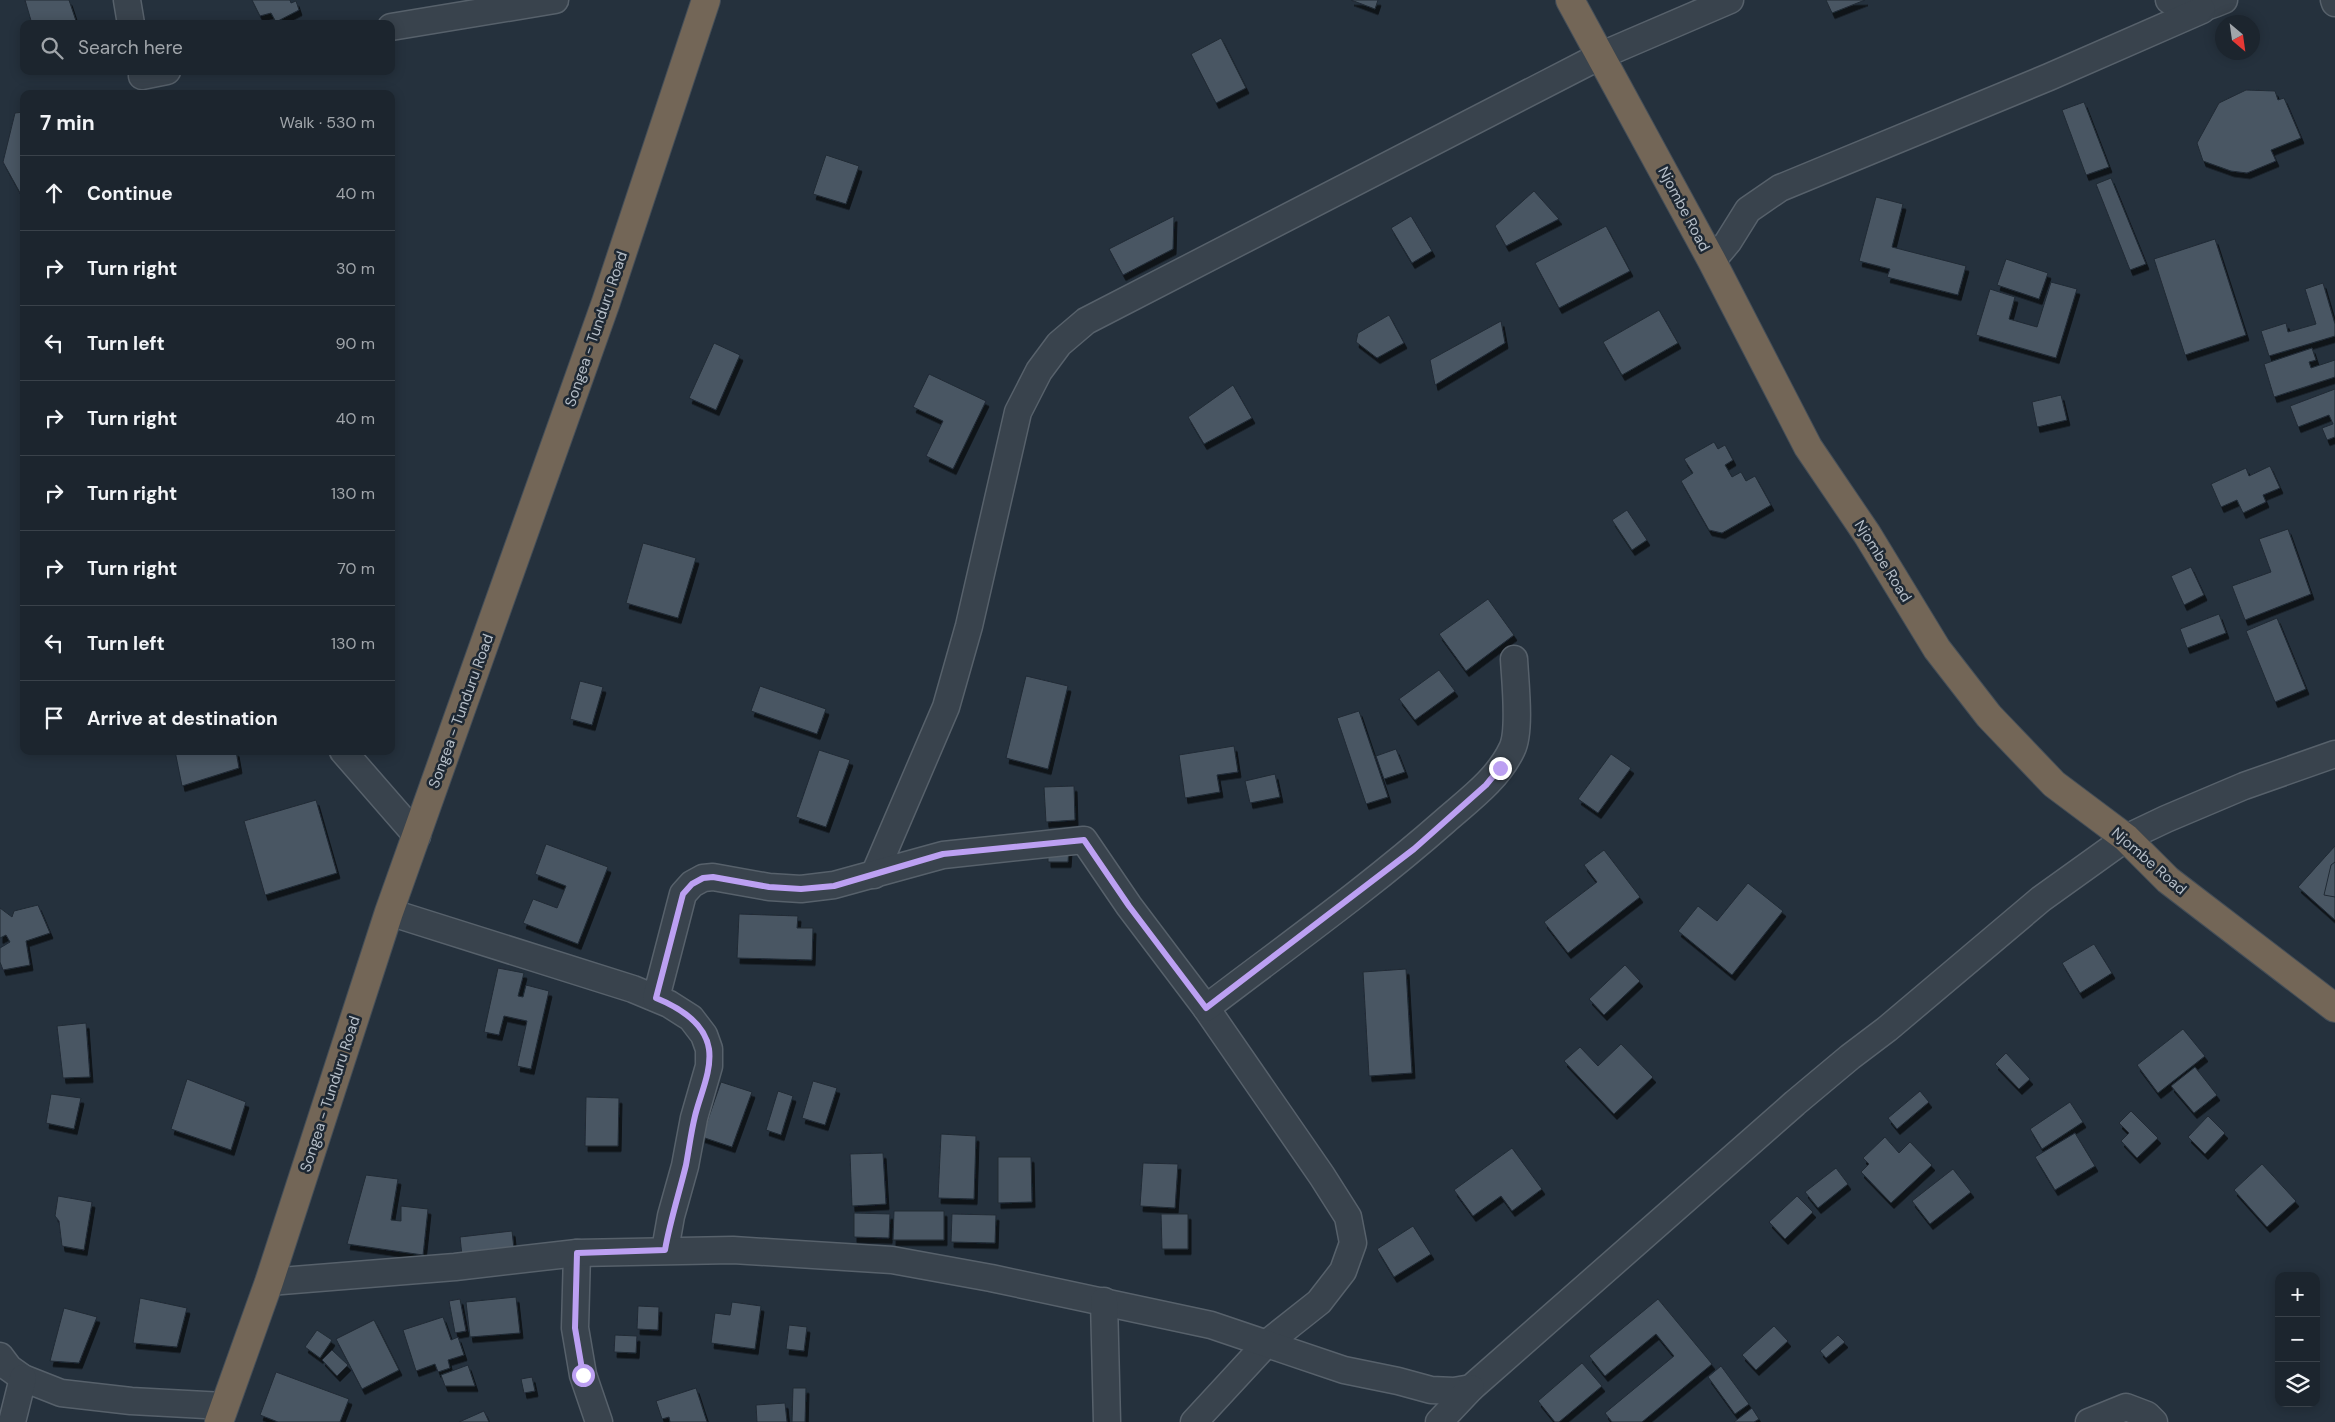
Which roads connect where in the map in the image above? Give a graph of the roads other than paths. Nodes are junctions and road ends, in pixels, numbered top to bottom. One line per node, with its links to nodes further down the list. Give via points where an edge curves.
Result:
1 (127, 0): 8 (street)
2 (555, 0): 9 (street)
3 (706, 0): 17 (highway, Songea - Tunduru Road, via 602,312)
4 (1570, 0): 10 (highway, Njombe Road)
5 (1730, 0): 10 (street)
6 (2169, 0): 7 (street, via 2179,8)
7 (2213, 5): 13 (street, via 1780,188 1748,210)
8 (130, 20)
9 (395, 26)
10 (1602, 55): 13 (highway, Njombe Road); 19 (street, via 1086,321 1059,344 1039,371 1018,412 969,626 946,707)
11 (156, 75): 12 (street)
12 (143, 80)
13 (1712, 261): 18 (highway, Njombe Road, via 1808,447 1867,534 1937,650 1989,716 2054,784)
14 (1514, 659): 22 (street, via 1516,728 1513,748 1486,785 1414,849)
15 (2335, 754): 18 (street, via 2244,786)
16 (346, 755): 17 (street)
17 (416, 836): 20 (highway, Songea - Tunduru Road)
18 (2126, 838): 23 (highway, Njombe Road, via 2168,880); 31 (street, via 2041,899 1836,1068)
19 (874, 875): 21 (street, via 834,886 801,889 713,877 692,884 683,894); 22 (street, via 943,854 1084,840)
20 (389, 912): 21 (street); 26 (highway, Songea - Tunduru Road)
21 (656, 998): 24 (street, via 691,1018 704,1035 709,1049 709,1066)
22 (1206, 1008): 28 (street, via 1348,1217 1353,1243 1343,1271 1318,1302)
23 (2335, 1008)
24 (665, 1250): 25 (street); 27 (street, via 733,1250 892,1260)
25 (577, 1253): 26 (street, via 455,1267); 34 (street, via 575,1328 583,1375)
26 (269, 1282): 32 (highway, Songea - Tunduru Road)
27 (1104, 1301): 28 (street, via 1211,1325); 35 (street)
28 (1266, 1344): 31 (street, via 1344,1370 1431,1390); 36 (street)
29 (0, 1356): 30 (street)
30 (23, 1378): 32 (street, via 62,1393); 33 (street)
31 (1471, 1388): 37 (street)
32 (221, 1414)
33 (12, 1422)
34 (599, 1422)
35 (1107, 1422)
36 (1194, 1422)
37 (1439, 1422)
38 (2089, 1422): 39 (street, via 2126,1407 2147,1415)
39 (2154, 1422)

